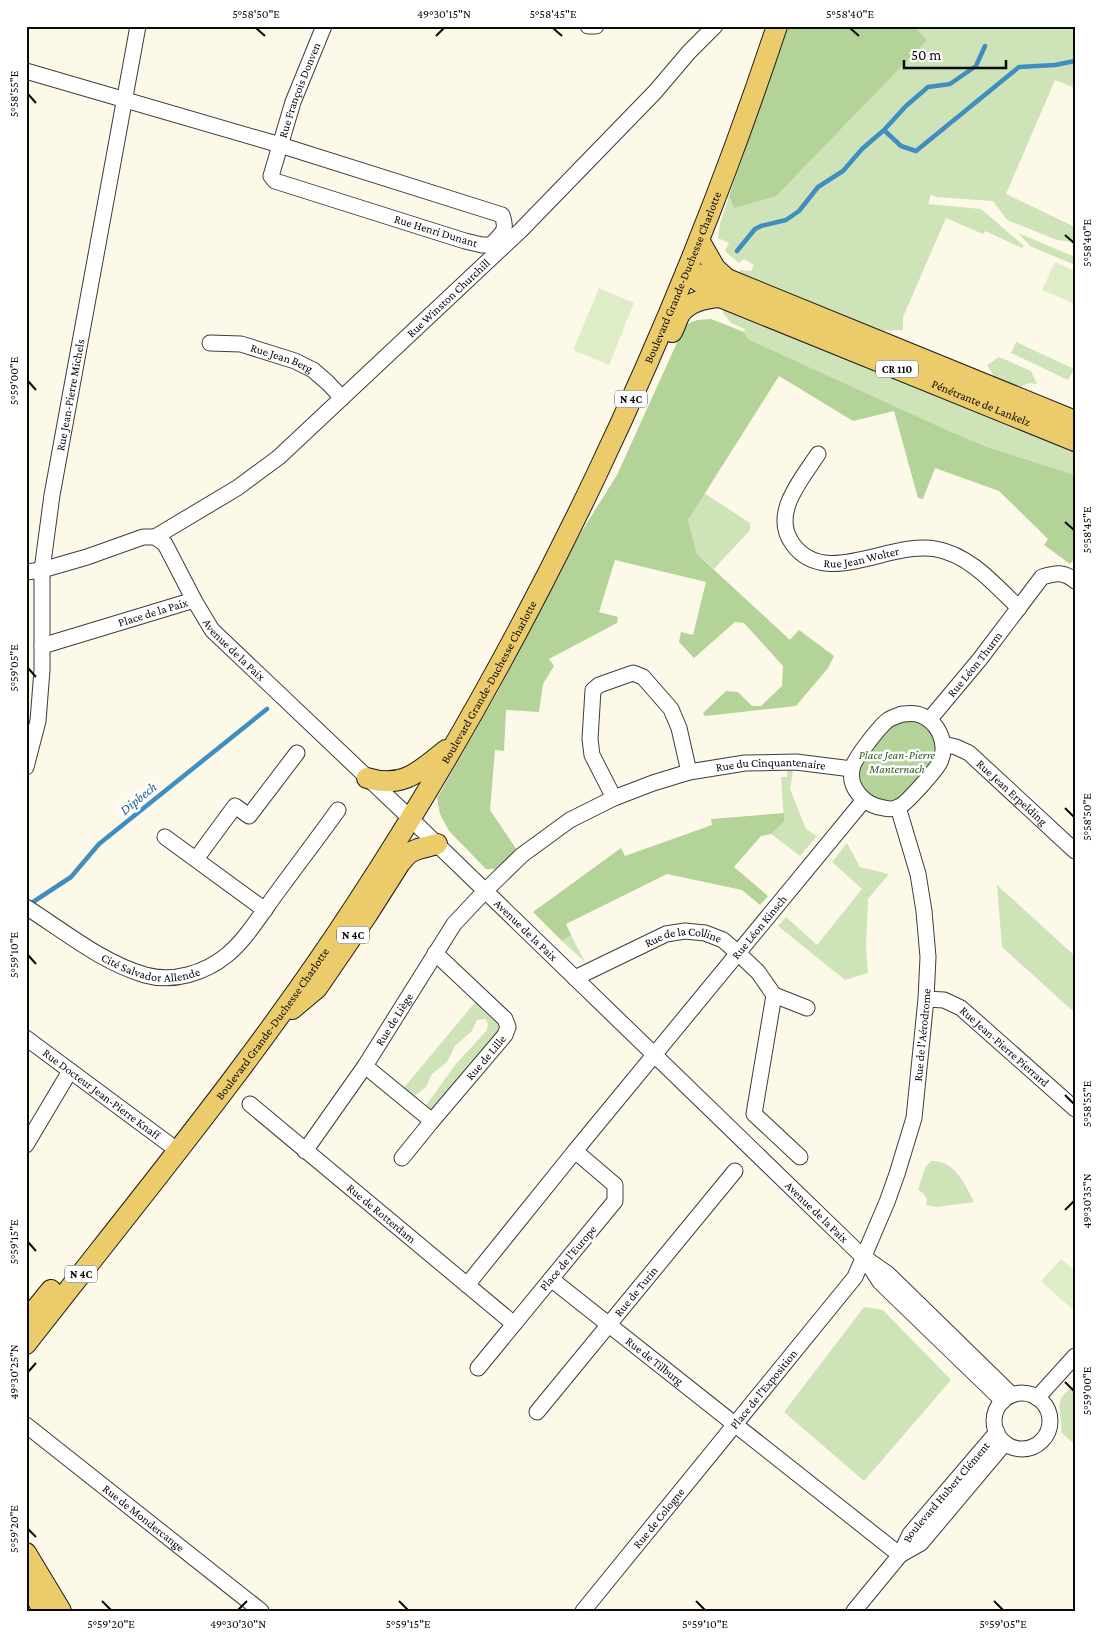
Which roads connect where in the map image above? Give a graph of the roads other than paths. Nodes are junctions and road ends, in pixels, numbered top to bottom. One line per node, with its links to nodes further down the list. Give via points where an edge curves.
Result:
1 (138, 26): 8 (street, Rue Jean-Pierre Michels)
2 (588, 26): 3 (street)
3 (596, 26)
4 (715, 26): 14 (street, Rue Winston Churchill, via 521,230)
5 (777, 26): 10 (main road, Boulevard Grande-Duchesse Charlotte / N 4C)
6 (325, 29): 9 (street, Rue François Donven, via 293,102)
7 (26, 71): 8 (street, Rue Henri Dunant)
8 (125, 100): 9 (street, Rue Henri Dunant); 20 (street, Rue Jean-Pierre Michels, via 52,495)
9 (280, 145): 9 (street, Rue Henri Dunant, via 271,176 275,180 482,245 491,244 503,233 506,225 502,215)
10 (699, 240): 11 (main road, Boulevard Grande-Duchesse Charlotte / N 4C); 12 (main road, Pénétrante de Lankelz / CR 110)
11 (686, 272): 12 (main road, Pénétrante de Lankelz / CR 110); 18 (main road, Boulevard Grande-Duchesse Charlotte / N 4C)
12 (723, 288): 15 (main road, Pénétrante de Lankelz / CR 110); 16 (main road, Pénétrante de Lankelz / CR 110); 18 (main road, Boulevard Grande-Duchesse Charlotte / N 4C, via 680,314 606,478)
13 (210, 343): 14 (street, Rue Jean Berg, via 241,344 295,361 313,370)
14 (342, 398): 19 (street, Rue Winston Churchill, via 279,457 237,488)
15 (1075, 421)
16 (1075, 441)
17 (818, 454): 24 (street, Rue Jean Wolter, via 786,509 785,525 791,542 804,556 820,564 839,564 914,548 936,549 962,559)
18 (572, 524): 27 (main road, Boulevard Grande-Duchesse Charlotte / N 4C)
19 (155, 537): 20 (street); 23 (street, Place de la Paix, via 165,544)
20 (42, 570): 21 (street); 25 (street, Rue Jean-Pierre Michels)
21 (26, 572)
22 (1075, 581): 24 (street, Rue Léon Thurm, via 1055,573 1042,577)
23 (194, 600): 25 (street, Place de la Paix); 33 (street, Avenue de la Paix, via 212,630)
24 (1019, 608): 26 (street, Rue Léon Thurm)
25 (42, 646): 30 (street, Rue Jean-Pierre Michels, via 38,721)
26 (930, 720): 28 (street, via 939,730); 31 (street, via 916,714 902,714 888,720 856,758)
27 (455, 743): 33 (main road, via 410,777 394,782); 38 (main road, Boulevard Grande-Duchesse Charlotte / N 4C)
28 (943, 744): 36 (street, via 939,764 908,801); 41 (street, Rue Jean Erpelding, via 969,754)
29 (297, 753): 42 (street, via 249,816 235,806)
30 (26, 767)
31 (852, 769): 32 (street, Rue du Cinquantenaire, via 796,762 745,763); 35 (street, via 856,791)
32 (689, 772): 34 (street, Rue du Cinquantenaire); 34 (street, via 679,728 670,709 643,677 633,673 592,690 592,755)
33 (368, 778): 38 (street, Avenue de la Paix)
34 (614, 798): 43 (street, Rue du Cinquantenaire, via 570,820 522,855)
35 (864, 800): 36 (street, via 886,809); 47 (street, Rue Léon Kinsch)
36 (898, 807): 50 (street, Rue de l'Aérodrome, via 918,874 924,911 928,957)
37 (338, 810): 45 (street, Cité Salvador Allende)
38 (411, 819): 40 (street, Avenue de la Paix); 52 (main road, Boulevard Grande-Duchesse Charlotte / N 4C, via 355,907)
39 (165, 836): 42 (street)
40 (437, 844): 43 (street, Avenue de la Paix); 52 (main road, N 4C, via 409,853 317,988)
41 (1075, 851)
42 (196, 859): 45 (street)
43 (485, 890): 46 (street, Rue de Liège, via 454,924); 48 (street, Avenue de la Paix)
44 (30, 909): 45 (street, Cité Salvador Allende, via 90,949 128,969 167,978 209,968 228,954)
45 (265, 910)
46 (435, 953): 55 (street, Rue de Liège); 59 (street, Rue de Lille, via 506,1019 508,1027 505,1035)
47 (738, 953): 48 (street, Rue de la Colline, via 723,940 705,933 685,931 666,934); 49 (street, Rue de la Colline, via 758,972); 54 (street, Rue Léon Kinsch)
48 (576, 978): 54 (street, Avenue de la Paix)
49 (774, 995): 51 (street); 64 (street, via 754,1114)
50 (926, 999): 58 (street, Rue Jean-Pierre Pierrard, via 944,1000 961,1008); 68 (street, Rue de l'Aérodrome, via 914,1118 887,1202)
51 (807, 1008)
52 (268, 1031): 61 (main road, Boulevard Grande-Duchesse Charlotte / N 4C)
53 (26, 1038): 56 (street, Rue Docteur Jean-Pierre Knaff)
54 (654, 1055): 63 (street); 68 (street, Avenue de la Paix)
55 (365, 1066): 59 (street); 62 (street, Rue de Liège)
56 (70, 1071): 60 (street); 61 (street, Rue Docteur Jean-Pierre Knaff)
57 (250, 1104): 62 (street, Rue de Rotterdam)
58 (1075, 1109)
59 (432, 1121): 65 (street, Rue de Lille)
60 (26, 1145)
61 (177, 1150): 67 (main road, Boulevard Grande-Duchesse Charlotte / N 4C)
62 (305, 1151): 70 (street, Rue de Rotterdam)
63 (575, 1151): 69 (street, Place de l'Europe, via 614,1185 615,1201); 70 (street)
64 (800, 1157)
65 (402, 1158)
66 (735, 1171): 73 (street, Rue de Turin)
67 (136, 1203): 71 (main road, via 80,1254); 74 (main road, Boulevard Grande-Duchesse Charlotte / N 4C)
68 (862, 1256): 77 (street, Avenue de la Paix, via 888,1274); 80 (street, Place de l'Exposition, via 855,1276)
69 (551, 1279): 72 (street, Place de l'Europe); 73 (street, Rue de Tilburg)
70 (467, 1285): 72 (street, Rue de Rotterdam)
71 (26, 1321)
72 (514, 1324): 76 (street, Place de l'Europe)
73 (609, 1325): 79 (street, Rue de Turin); 80 (street, Rue de Tilburg)
74 (26, 1344)
75 (1075, 1356): 78 (street)
76 (478, 1368)
77 (1008, 1398): 78 (street, via 1029,1394); 82 (street, via 994,1415)
78 (1037, 1398): 82 (street, via 1044,1404 1050,1419 1046,1436 1026,1449 1012,1447)
79 (537, 1412)
80 (735, 1424): 84 (street, Place de l'Exposition); 89 (street, Rue de Cologne)
81 (26, 1425): 88 (street, Rue de Mondercange)
82 (1001, 1438): 84 (street, Boulevard Hubert Clément, via 922,1543)
83 (26, 1553): 87 (main road)
84 (900, 1555): 90 (street, Boulevard Hubert Clément)
85 (26, 1581): 86 (main road)
86 (44, 1611)
87 (61, 1611)
88 (261, 1611)
89 (583, 1611)
90 (854, 1611)

